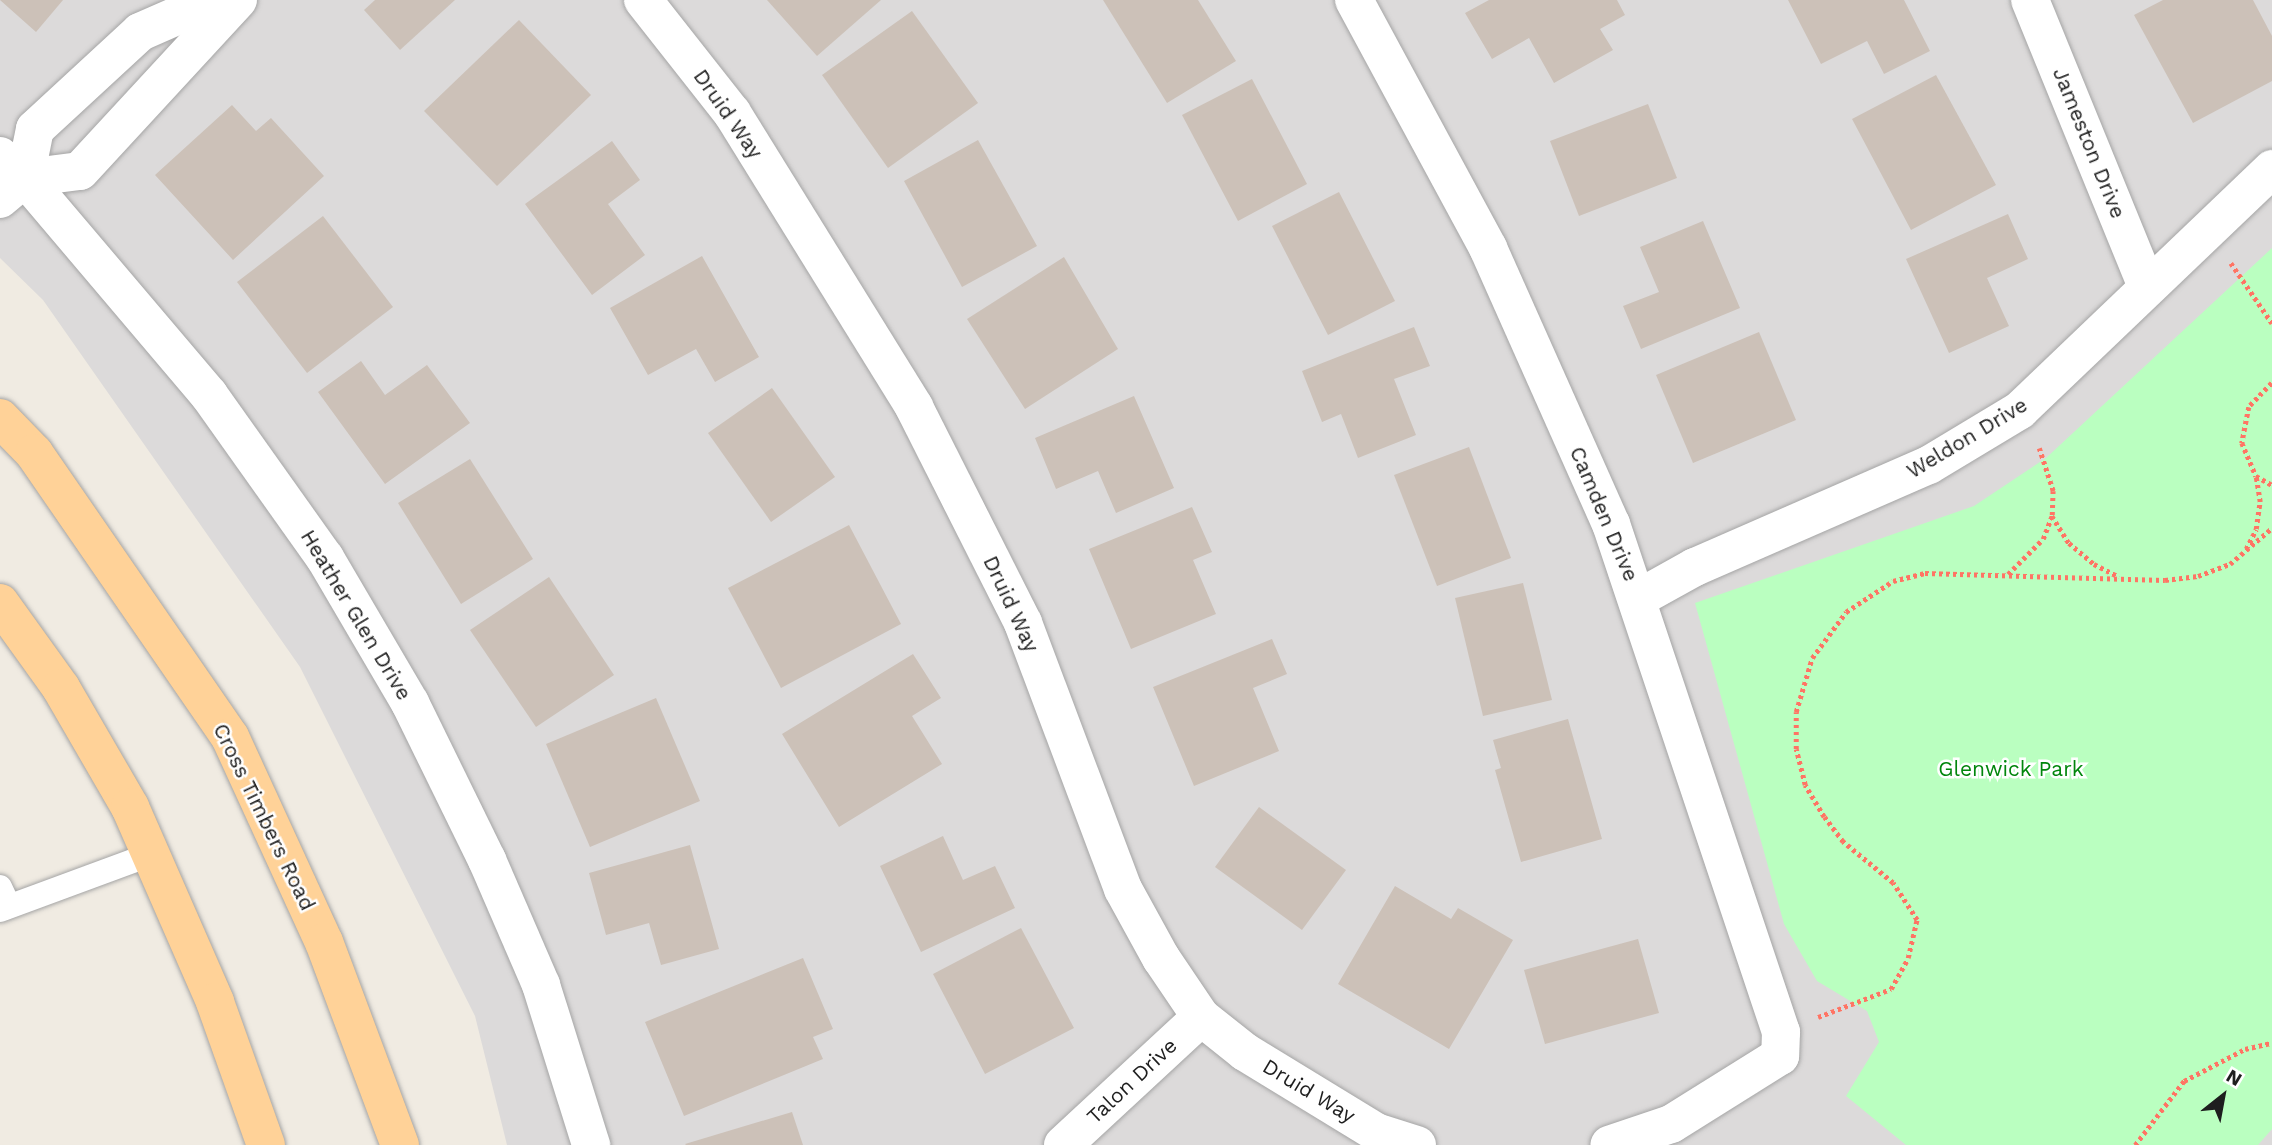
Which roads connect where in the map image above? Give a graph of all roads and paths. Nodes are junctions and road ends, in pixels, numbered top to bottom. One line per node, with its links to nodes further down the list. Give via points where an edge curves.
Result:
1 (213, 0): 7 (street, via 140,32 35,129)
2 (238, 0): 7 (street, via 80,171)
3 (643, 0): 25 (street, Druid Way, via 732,113 914,407 1023,623 1123,889)
4 (1354, 0): 21 (street, Camden Drive, via 1488,248 1611,524)
5 (2030, 0): 9 (street, Jameston Drive)
6 (2272, 169): 8 (street, Weldon Drive)
7 (8, 178): 30 (street, Heather Glen Drive, via 209,395 339,583 410,704 488,860 541,985)
8 (2202, 235): 9 (street, Weldon Drive); 10 (path, via 2237,268)
9 (2147, 287): 12 (street, Weldon Drive)
10 (2272, 323)
11 (2272, 383): 14 (path, via 2259,392 2243,425 2242,443)
12 (2020, 410): 16 (path, via 2048,466); 21 (street, Weldon Drive, via 1930,465 1695,568)
13 (0, 418): 29 (main road, Cross Timbers Road, via 34,453 230,737 324,942)
14 (2256, 476): 15 (path); 18 (path, via 2260,502 2256,528)
15 (2272, 485)
16 (2052, 515): 19 (path, via 2043,539); 20 (path, via 2085,557)
17 (2272, 528): 18 (path)
18 (2244, 553): 20 (path, via 2230,564 2198,576)
19 (2007, 574): 20 (path); 27 (path, via 1925,573 1893,581 1846,612 1812,658 1796,712 1796,749 1805,785 1843,842 1893,883 1917,920 1908,958 1891,989)
20 (2123, 579)
21 (1639, 598): 27 (street, Camden Drive)
22 (0, 603): 23 (main road, via 61,688 130,807)
23 (151, 855): 24 (lane); 28 (main road, via 215,1002)
24 (3, 901)
25 (1201, 1017): 31 (street, Talon Drive); 32 (street, Druid Way, via 1245,1052 1376,1132)
26 (2272, 1042): 34 (path, via 2245,1049 2184,1081)
27 (1781, 1044): 33 (street, via 1671,1124)
28 (266, 1145)
29 (400, 1145)
30 (591, 1145)
31 (1063, 1145)
32 (1416, 1145)
33 (1609, 1145)
34 (2135, 1145)

